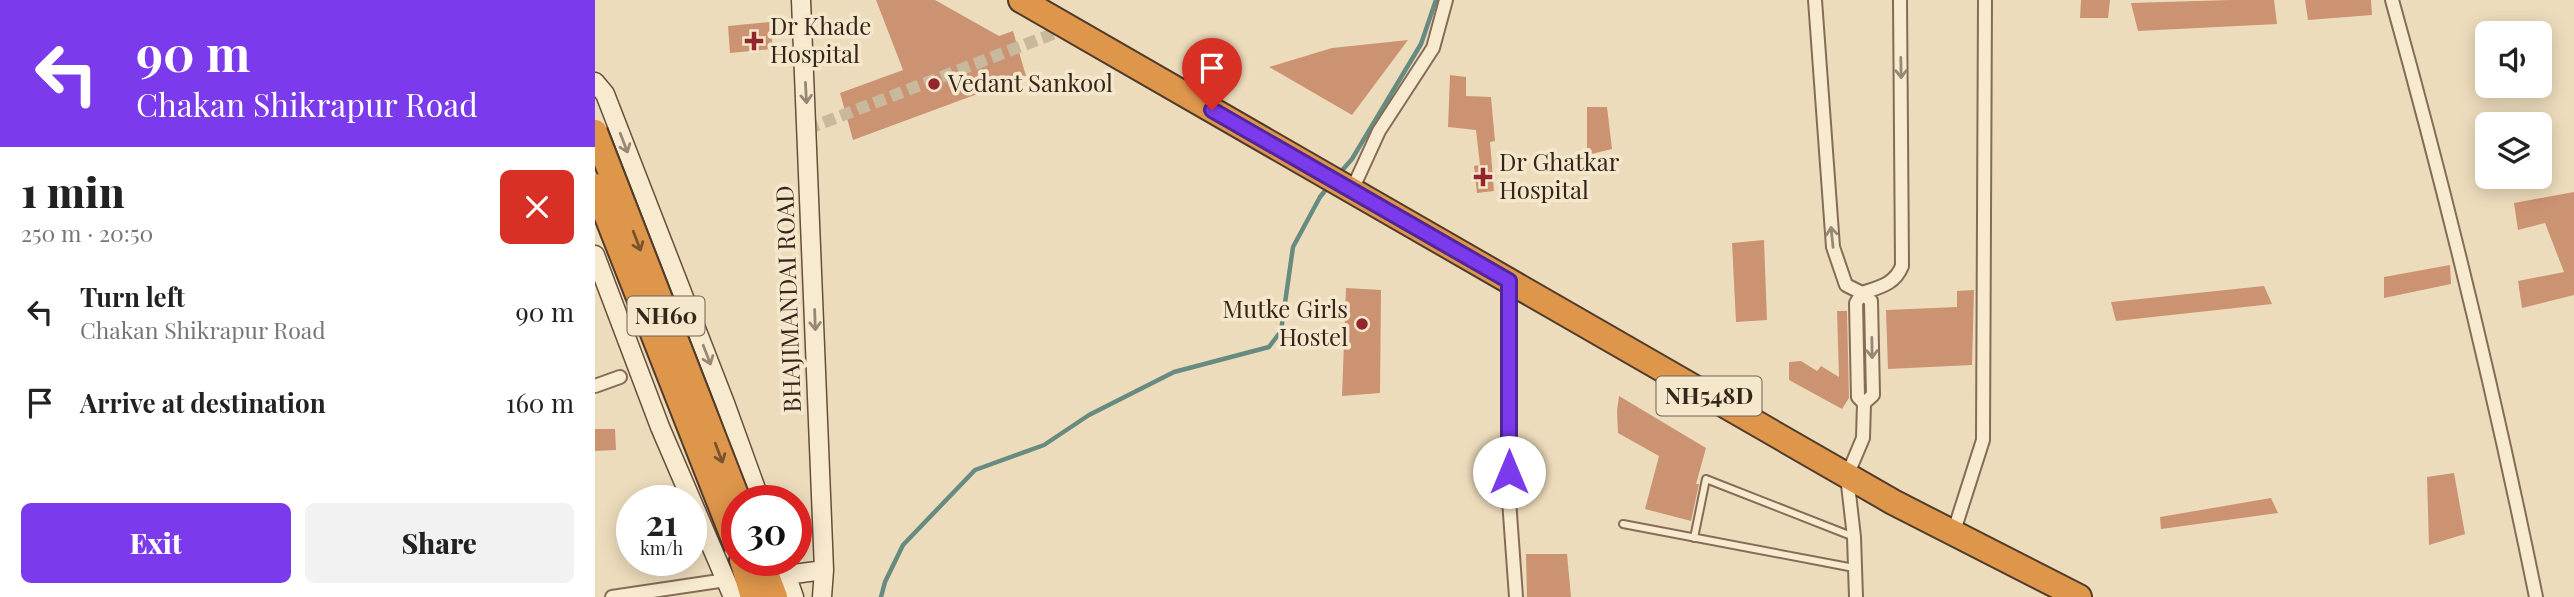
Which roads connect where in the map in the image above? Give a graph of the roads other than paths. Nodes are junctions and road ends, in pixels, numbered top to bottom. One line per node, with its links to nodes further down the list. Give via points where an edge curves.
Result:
1 (801, 0): 28 (main road, BHAJIMANDAI ROAD, one-way to 28)
2 (1021, 0): 10 (highway, NH548D)
3 (1446, 0): 10 (street, via 1433,48)
4 (1815, 0): 14 (street, one-way to 4, via 1846,285 1833,247)
5 (1900, 0): 14 (street, one-way to 14, via 1902,266 1886,285)
6 (1985, 0): 24 (street, via 1983,440)
7 (2392, 0): 39 (street, via 2443,185)
8 (595, 82): 17 (main road, one-way to 17, via 605,94)
9 (595, 132): 20 (highway, NH60, one-way to 20, bridge)
10 (1339, 183): 13 (highway, NH548D)
11 (595, 186): 22 (highway, NH60, bridge)
12 (595, 255): 18 (main road)
13 (1509, 281): 19 (highway, NH548D); 36 (street, via 1509,500)
14 (1862, 293): 19 (street, via 1856,303 1863,438)
15 (620, 377): 16 (street)
16 (595, 386)
17 (725, 403): 18 (main road); 21 (main road)
18 (660, 427): 31 (main road)
19 (1847, 476): 24 (highway, NH548D); 25 (street)
20 (732, 485)
21 (755, 485)
22 (721, 506)
23 (1623, 524): 26 (lane)
24 (1953, 534): 38 (highway, NH548D)
25 (1854, 537): 26 (lane, via 1706,479); 27 (street)
26 (1694, 538): 27 (lane)
27 (1854, 568): 37 (street)
28 (824, 570): 30 (main road); 35 (main road, BHAJIMANDAI ROAD)
29 (747, 576): 33 (highway)
30 (781, 577): 34 (main road)
31 (729, 588): 32 (street)
32 (612, 597)
33 (754, 597)
34 (794, 597)
35 (822, 597)
36 (1516, 597)
37 (1856, 597)
38 (2079, 597)
39 (2536, 597)

